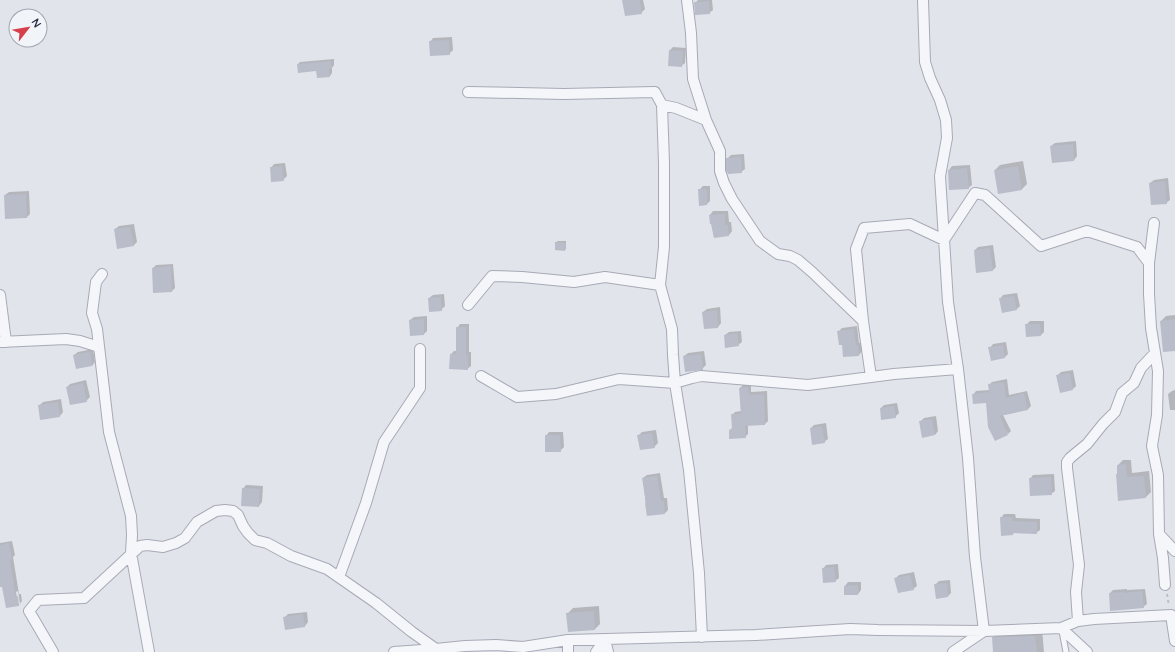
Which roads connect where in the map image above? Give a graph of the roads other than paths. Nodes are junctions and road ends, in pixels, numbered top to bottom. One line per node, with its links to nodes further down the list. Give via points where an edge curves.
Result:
1 (687, 0): 5 (street, via 693,79)
2 (923, 0): 7 (street, via 926,62 946,120 947,138 940,176)
3 (468, 92): 4 (street, via 655,92)
4 (662, 104): 5 (street); 10 (street, via 664,247)
5 (706, 120): 13 (street, via 720,151 720,171 724,183 760,241 778,254 798,260)
6 (1154, 223): 8 (street)
7 (944, 240): 8 (street, via 975,193 985,195 1041,246 1087,231 1137,247); 13 (street, via 910,224 864,228 856,250); 18 (street, via 948,302)
8 (1149, 263): 17 (street, via 1151,328)
9 (102, 274): 15 (street, via 96,282 92,314)
10 (660, 285): 12 (street, via 605,276 574,282 492,276); 21 (street, via 672,329)
11 (0, 295): 14 (street)
12 (468, 305)
13 (863, 321): 20 (street)
14 (3, 342): 15 (street, via 66,339)
15 (99, 347): 24 (street, via 108,432 130,516)
16 (420, 349): 25 (street, via 420,388 384,442 366,503)
17 (1155, 353): 22 (street, via 1158,371 1157,415 1152,446 1158,475); 28 (street, via 1141,368 1134,383 1122,393 1115,412 1067,462 1079,565 1076,592)
18 (958, 369): 20 (street); 30 (street)
19 (481, 376): 21 (street, via 518,397 556,394 620,380)
20 (871, 377): 21 (street, via 808,385 701,376)
21 (675, 383): 31 (street, via 689,470)
22 (1159, 534): 23 (street); 26 (street)
23 (1175, 551)
24 (131, 553): 25 (street, via 140,546 163,547 185,538 197,522 216,511 225,510 238,515 243,526 255,540 327,569); 37 (street, via 84,598 38,600 29,611); 38 (street)
25 (339, 577): 35 (street, via 376,602 412,632)
26 (1165, 585)
27 (1173, 615): 28 (street); 34 (street)
28 (1078, 621): 29 (street)
29 (1061, 628): 30 (street); 44 (lane); 45 (street)
30 (984, 631): 31 (street, via 850,628); 43 (street)
31 (702, 637): 33 (street)
32 (568, 640): 33 (street); 36 (street); 40 (street)
33 (605, 640): 41 (street); 42 (street)
34 (1175, 641)
35 (443, 650): 36 (street, via 496,645); 39 (street)
36 (523, 650)
37 (53, 652)
38 (149, 652)
39 (394, 652)
40 (568, 652)
41 (596, 652)
42 (608, 652)
43 (953, 652)
44 (1066, 652)
45 (1087, 652)

